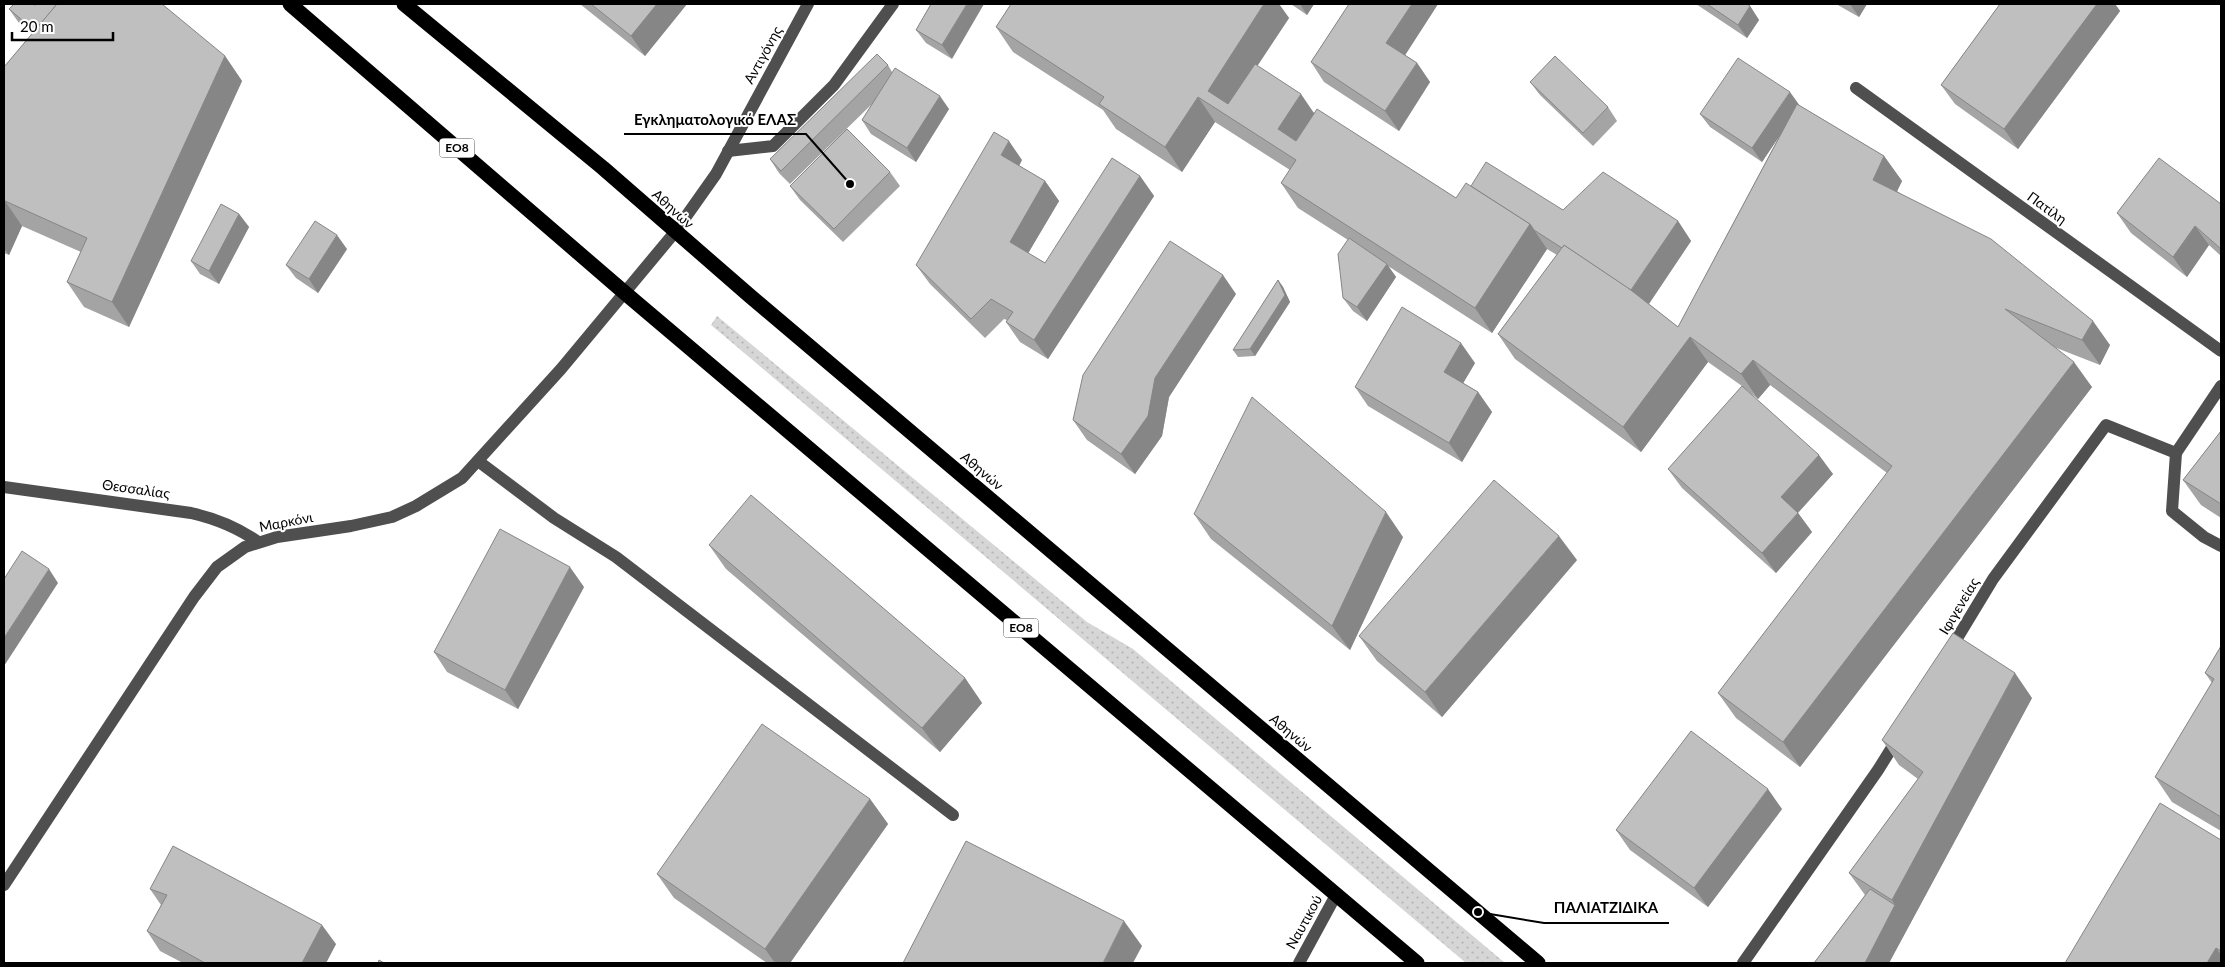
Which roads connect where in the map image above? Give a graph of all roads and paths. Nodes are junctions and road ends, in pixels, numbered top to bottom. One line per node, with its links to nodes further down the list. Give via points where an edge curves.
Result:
1 (290, 4): 8 (highway, ΕΟ8)
2 (404, 4): 7 (highway, Αθηνών, via 603,168)
3 (808, 4): 6 (street, Αντιγόνης)
4 (893, 4): 6 (street, via 834,85 774,146)
5 (1856, 88): 9 (street, Πατίλη)
6 (728, 151): 7 (street, Αντιγόνης, via 716,174)
7 (675, 232): 8 (street, Αντιγόνης); 23 (highway, Αθηνών)
8 (625, 293): 12 (street, Μαρκόνι); 20 (highway, ΕΟ8)
9 (2221, 351)
10 (2221, 386): 11 (street)
11 (2176, 453): 15 (street, via 2172,510 2204,537); 16 (street, Ιφιγενείας, via 2106,425 1993,579)
12 (478, 461): 14 (street, Μαρκόνι, via 462,478 444,490 392,517); 18 (street, via 554,518 616,557)
13 (4, 487): 14 (street, Θεσσαλίας, via 216,518)
14 (258, 542): 19 (street, Μαρκόνι, via 232,555 206,579)
15 (2221, 546)
16 (1943, 662)
17 (1903, 729): 24 (street, via 1878,770)
18 (953, 815)
19 (4, 885)
20 (1336, 894): 21 (street, Ναυτικού); 22 (highway, ΕΟ8)
21 (1299, 963)
22 (1417, 963)
23 (1538, 963)
24 (1743, 963)

